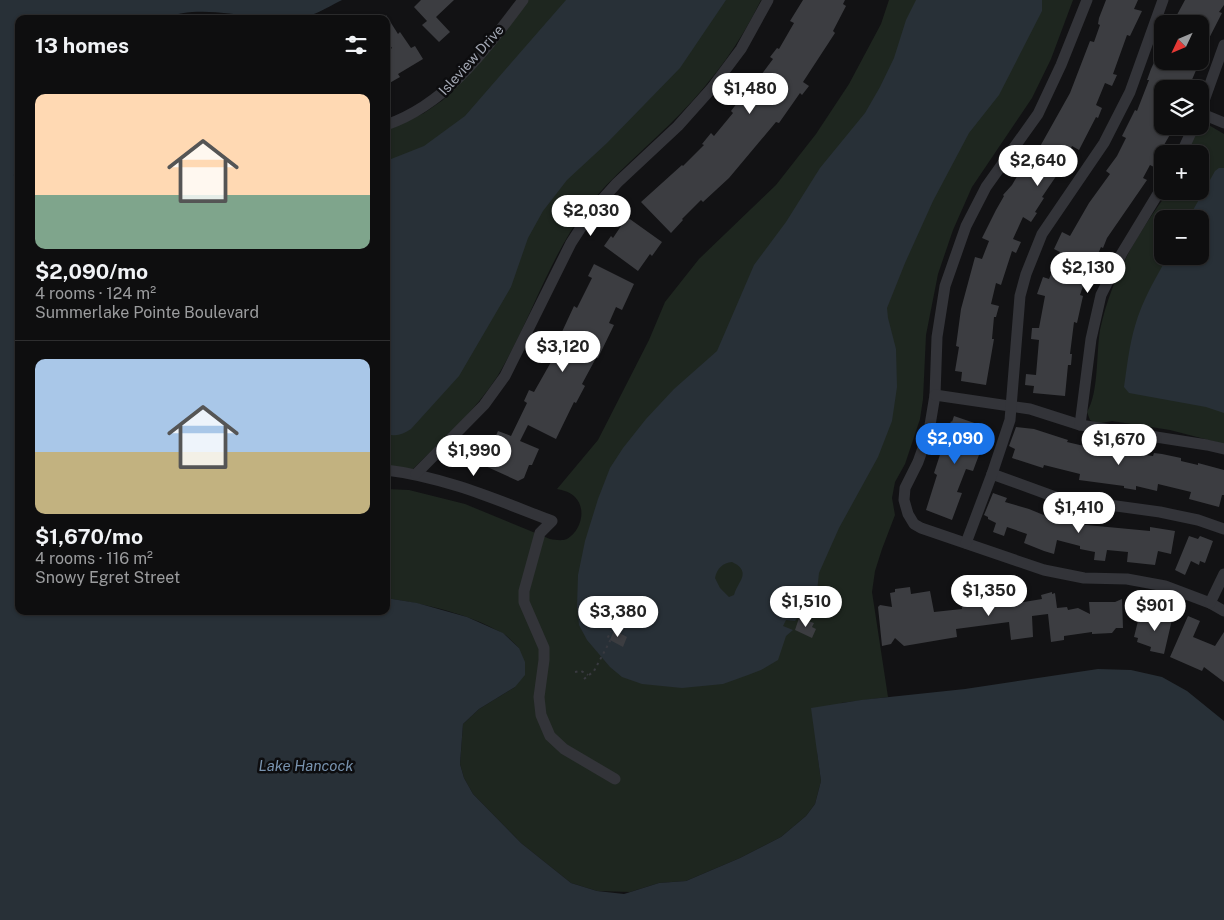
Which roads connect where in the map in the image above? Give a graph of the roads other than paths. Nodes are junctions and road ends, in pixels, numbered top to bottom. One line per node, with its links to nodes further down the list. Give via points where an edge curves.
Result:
1 (523, 0): 9 (street, Isleview Drive, via 443,93 420,110)
2 (768, 0): 16 (street, via 741,48 711,89 591,212 571,243 505,376 484,405)
3 (1087, 0): 11 (street, via 1038,114 986,187 966,226 945,286 937,337)
4 (1163, 0): 12 (street, via 1130,92 1104,143 1042,234 1026,274 1020,296)
5 (1224, 45): 6 (street)
6 (1209, 87)
7 (1209, 116): 8 (street)
8 (1224, 123)
9 (390, 124)
10 (1154, 200): 13 (street, via 1101,295 1091,339)
11 (935, 395): 12 (street); 19 (street, via 929,431 904,500 914,524)
12 (1012, 407): 13 (street, via 1030,409); 17 (street)
13 (1080, 426): 14 (street)
14 (1224, 449)
15 (390, 471): 16 (street)
16 (416, 474): 23 (street, via 474,490 552,520 540,533 524,591 524,602 544,648 539,698 541,715 550,736 570,753)
17 (992, 474): 18 (street, via 1058,498 1160,512); 19 (street)
18 (1224, 529)
19 (966, 543): 21 (street, via 1044,570 1084,578 1127,579 1164,586)
20 (1224, 574): 21 (street)
21 (1210, 603): 22 (street)
22 (1224, 611)
23 (615, 779)

